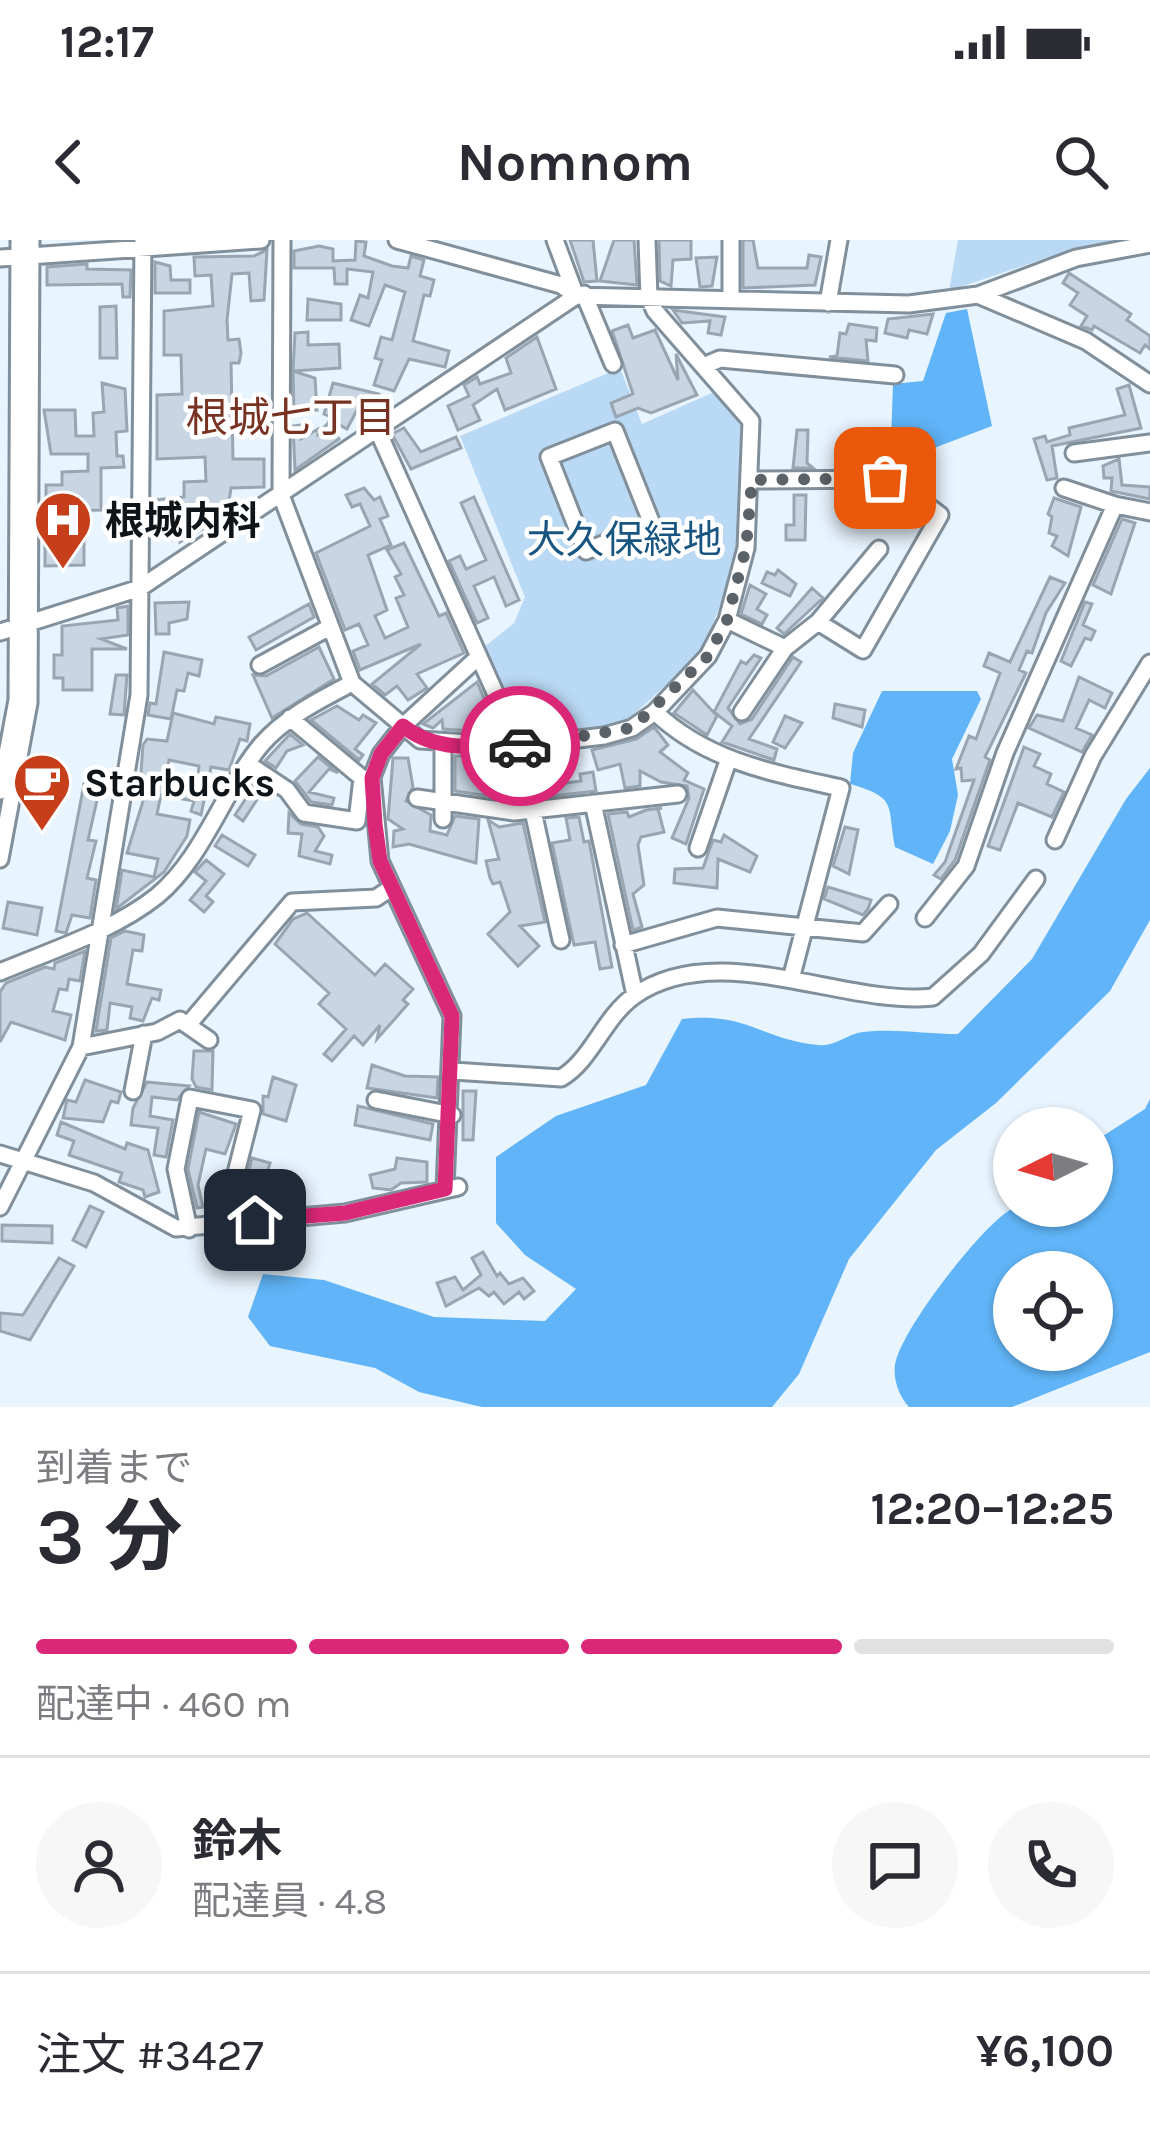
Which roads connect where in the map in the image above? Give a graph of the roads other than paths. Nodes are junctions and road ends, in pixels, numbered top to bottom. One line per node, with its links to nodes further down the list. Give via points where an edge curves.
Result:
1 (261, 240): 9 (street)
2 (282, 240): 26 (street)
3 (397, 240): 12 (street)
4 (555, 240): 12 (street)
5 (647, 240): 14 (street)
6 (730, 240): 15 (street)
7 (839, 240): 16 (street)
8 (1150, 244): 13 (street, via 1076,258)
9 (143, 245): 10 (street); 31 (street)
10 (25, 248): 11 (street); 34 (street)
11 (0, 258)
12 (580, 295): 14 (street); 17 (street); 21 (street)
13 (979, 295): 16 (street); 20 (street, via 1086,341)
14 (649, 298): 15 (street); 18 (street)
15 (731, 298): 16 (street)
16 (828, 303)
17 (613, 364)
18 (706, 365): 19 (street, via 720,359); 24 (street, via 751,421)
19 (895, 375)
20 (1150, 384)
21 (377, 429): 26 (street); 47 (street)
22 (1150, 443): 23 (street)
23 (1074, 453)
24 (752, 480): 32 (street, via 746,548); 33 (street, via 892,478 940,515 863,650)
25 (1064, 488): 27 (street)
26 (280, 495): 31 (street); 35 (street)
27 (1114, 505): 28 (street); 63 (street, via 1005,753 965,866)
28 (1150, 512)
29 (879, 549): 33 (street)
30 (586, 550): 30 (street, via 549,457 615,431 652,524)
31 (140, 588): 34 (street); 65 (street, via 139,695)
32 (727, 620): 37 (street); 42 (street, via 708,656)
33 (818, 622): 37 (street)
34 (24, 626): 36 (street); 50 (street); 59 (street, via 29,703)
35 (330, 627): 39 (street); 41 (street)
36 (0, 632)
37 (785, 648): 43 (street)
38 (474, 661): 45 (street)
39 (260, 664)
40 (1150, 664): 57 (street, via 1093,756)
41 (352, 682): 44 (street); 45 (street)
42 (655, 712): 47 (street, via 622,732); 48 (street)
43 (742, 712)
44 (290, 718): 49 (street); 49 (street, via 362,778 357,821 304,813 287,790)
45 (403, 726): 46 (street); 61 (street, via 372,778 380,861)
46 (443, 746): 47 (street); 53 (street)
47 (519, 746)
48 (728, 761): 58 (street); 64 (street, via 841,788)
49 (248, 764): 65 (street, via 158,895)
50 (0, 791)
51 (678, 794): 54 (street)
52 (417, 798): 53 (street)
53 (444, 800): 55 (street); 56 (street)
54 (593, 803): 55 (street); 67 (street)
55 (532, 812): 66 (street)
56 (443, 819)
57 (1055, 840)
58 (698, 848)
59 (0, 859)
60 (1036, 879): 69 (street, via 981,954 932,997)
61 (391, 888): 71 (street, via 376,898 292,902); 75 (street, via 449,1004)
62 (890, 904): 64 (street, via 870,932)
63 (925, 919)
64 (802, 928): 67 (street, via 717,918); 69 (street)
65 (100, 929): 68 (street); 74 (street)
66 (561, 940)
67 (623, 945): 70 (street)
68 (0, 972)
69 (791, 979): 70 (street, via 684,975)
70 (634, 995): 75 (street, via 561,1078)
71 (188, 1025): 72 (street, via 180,1020); 73 (street)
72 (144, 1034): 74 (street); 76 (street)
73 (209, 1040)
74 (81, 1047): 80 (street)
75 (453, 1071): 78 (street)
76 (133, 1091)
77 (376, 1100): 78 (street)
78 (452, 1115): 82 (street, via 451,1188 345,1213)
79 (0, 1154): 80 (street)
80 (21, 1160): 81 (street); 83 (street, via 94,1183 152,1219)
81 (0, 1208)
82 (223, 1224): 83 (street); 83 (street, via 253,1110 190,1098 176,1168)
83 (189, 1228)

